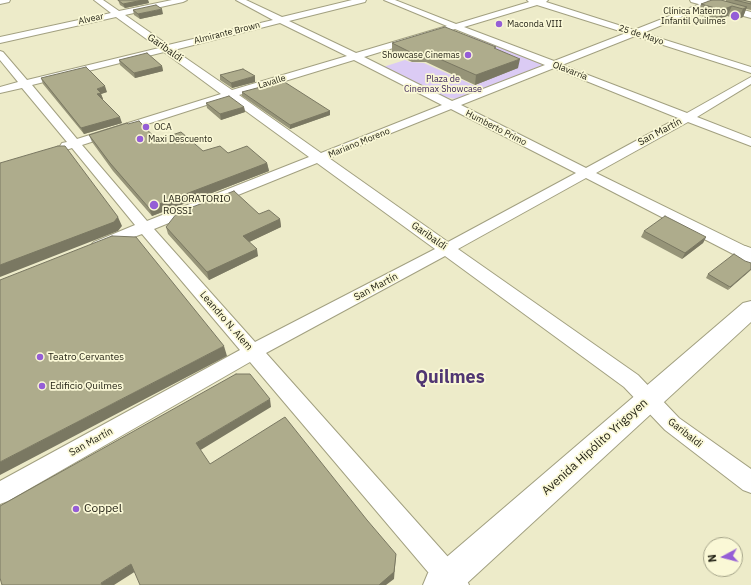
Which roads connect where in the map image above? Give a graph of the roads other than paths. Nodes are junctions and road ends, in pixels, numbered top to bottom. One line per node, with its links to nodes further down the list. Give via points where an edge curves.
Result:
1 (5, 0): 8 (main road)
2 (98, 0): 11 (street, Garibaldi)
3 (183, 0): 11 (street, Alvear)
4 (240, 0): 13 (street, Humberto Primo)
5 (362, 0): 13 (street, Almirante Brown)
6 (388, 0): 14 (street, Olavarría)
7 (695, 0): 10 (main road)
8 (0, 1)
9 (537, 1): 14 (street, Lavalle); 15 (street, 25 de Mayo)
10 (712, 2): 12 (main road); 15 (street, Mariano Moreno)
11 (118, 14): 16 (street, Alvear); 17 (street, Garibaldi)
12 (751, 15)
13 (280, 19): 17 (street, Almirante Brown); 19 (street, Humberto Primo)
14 (456, 27): 19 (street, Lavalle); 20 (street, Olavarría)
15 (634, 33): 20 (street, Mariano Moreno); 21 (street, 25 de Mayo)
16 (0, 40)
17 (166, 48): 23 (street, Almirante Brown); 25 (street, Garibaldi)
18 (0, 54): 23 (street, Leandro N. Alem)
19 (356, 56): 25 (street, Lavalle); 26 (street, Humberto Primo)
20 (555, 65): 26 (street, Mariano Moreno); 27 (street, Olavarría)
21 (751, 70)
22 (751, 80): 27 (street, San Martín)
23 (23, 84): 24 (street, Almirante Brown); 29 (street, Leandro N. Alem)
24 (0, 90)
25 (231, 94): 29 (street, Lavalle); 31 (street, Garibaldi)
26 (452, 106): 31 (street, Mariano Moreno); 32 (street, Humberto Primo)
27 (688, 117): 28 (street, Olavarría); 32 (street, San Martín)
28 (751, 142)
29 (75, 143): 30 (street, Lavalle); 33 (street, Leandro N. Alem)
30 (52, 150)
31 (320, 158): 33 (street, Mariano Moreno); 34 (street, Garibaldi)
32 (584, 173): 34 (street, San Martín); 36 (street, Humberto Primo)
33 (144, 227): 35 (street, Mariano Moreno); 38 (street, Leandro N. Alem)
34 (447, 249): 38 (street, San Martín); 39 (street, Garibaldi, via 631,381)
35 (86, 250)
36 (749, 255)
37 (751, 309): 39 (main road, Avenida Hipólito Yrigoyen)
38 (252, 352): 41 (street, San Martín); 42 (street, Leandro N. Alem)
39 (648, 399): 40 (street, Garibaldi, via 672,424); 42 (main road, Avenida Hipólito Yrigoyen)
40 (751, 482)
41 (0, 493)
42 (448, 582)

